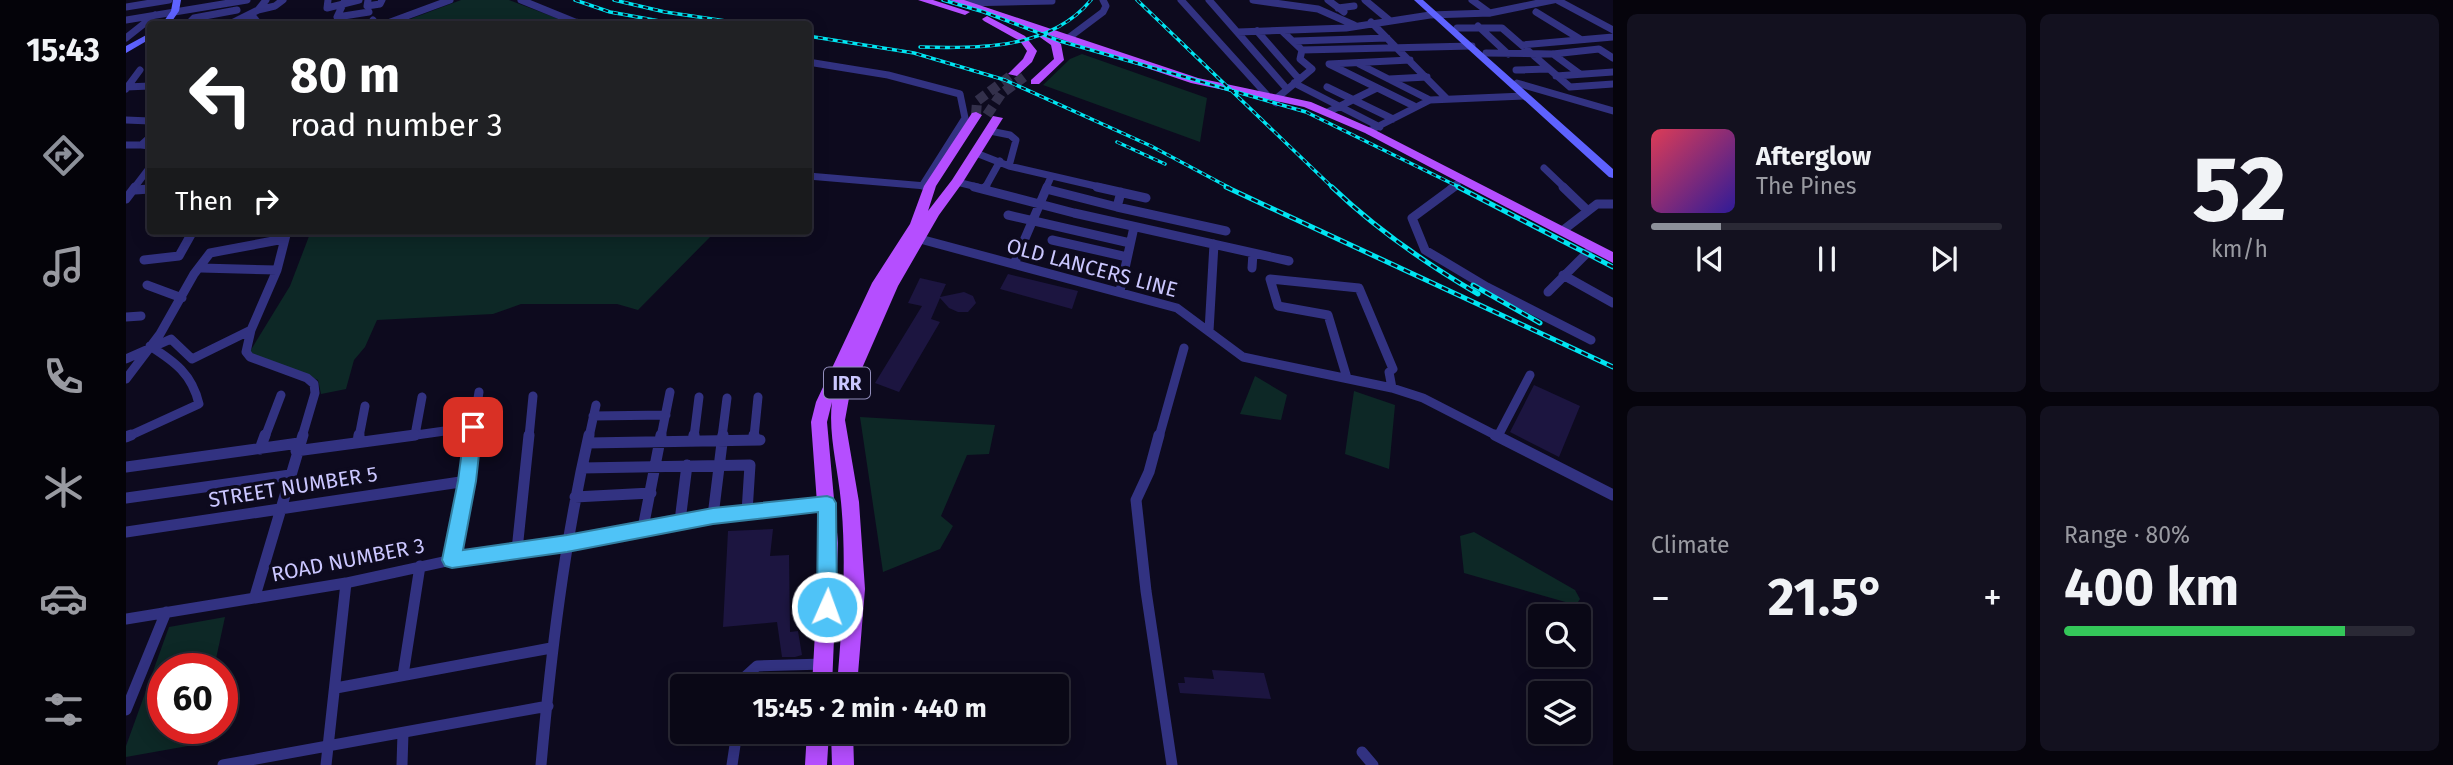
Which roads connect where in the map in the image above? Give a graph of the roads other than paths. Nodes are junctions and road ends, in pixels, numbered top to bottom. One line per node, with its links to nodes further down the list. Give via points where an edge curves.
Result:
1 (169, 0): 24 (street)
2 (177, 0): 30 (main road)
3 (245, 0): 29 (street); 30 (street)
4 (266, 0): 31 (street)
5 (283, 0): 31 (street)
6 (328, 0): 25 (street, via 327,8)
7 (359, 0): 25 (street)
8 (450, 0): 48 (street)
9 (522, 0): 49 (street)
10 (923, 0): 78 (main road, via 991,20 1023,40)
11 (940, 0): 66 (main road)
12 (1103, 0): 65 (street, via 1103,12)
13 (1181, 0): 103 (street)
14 (1209, 0): 56 (street)
15 (1253, 0): 23 (street)
16 (1328, 0): 28 (street)
17 (1365, 0): 41 (street)
18 (1418, 0): 36 (main road)
19 (1472, 0): 34 (street)
20 (1555, 0): 34 (street); 38 (street)
21 (960, 1): 22 (street); 65 (main road)
22 (1052, 1)
23 (1272, 1): 51 (street, via 1336,13)
24 (139, 2): 27 (street)
25 (344, 3): 32 (street, via 337,16)
26 (1354, 6): 28 (street)
27 (126, 7)
28 (1338, 8): 51 (street)
29 (237, 10): 37 (street, via 228,16); 45 (street)
30 (175, 11): 35 (street); 44 (main road)
31 (255, 12): 37 (street); 47 (street)
32 (369, 12)
33 (1536, 12): 62 (street)
34 (1490, 13): 36 (street)
35 (155, 15): 40 (street); 43 (street)
36 (1439, 16): 41 (street); 53 (main road); 68 (main road)
37 (243, 18): 46 (street)
38 (1596, 19): 39 (street); 54 (street)
39 (1613, 19)
40 (126, 20)
41 (1389, 20): 50 (street)
42 (147, 21): 59 (street)
43 (147, 21)
44 (168, 21)
45 (191, 21)
46 (236, 21)
47 (258, 21)
48 (393, 21)
49 (573, 21)
50 (1371, 22): 51 (street); 61 (street)
51 (1357, 24): 57 (street)
52 (1478, 26): 53 (street); 67 (street, via 1502,28); 76 (street)
53 (1457, 28): 74 (main road)
54 (1613, 30)
55 (1257, 31): 56 (street); 57 (street); 71 (street)
56 (1238, 32): 73 (street)
57 (1282, 32): 63 (street)
58 (1613, 37): 62 (street)
59 (126, 38): 64 (street)
60 (147, 38): 64 (main road)
61 (1387, 38): 63 (street); 69 (street)
62 (1581, 39): 67 (street)
63 (1295, 41): 72 (street)
64 (141, 42): 70 (main road)
65 (1074, 43): 66 (main road); 79 (main road); 103 (main road, via 1192,85)
66 (1056, 44): 79 (main road)
67 (1522, 45): 75 (street)
68 (1472, 46): 69 (street); 104 (main road)
69 (1398, 48): 72 (street); 81 (street)
70 (126, 50)
71 (1274, 50): 73 (street); 94 (street)
72 (1302, 50): 94 (street, via 1300,59 1312,69)
73 (1255, 51): 103 (street)
74 (1486, 53): 76 (street); 96 (main road)
75 (1531, 53): 76 (street); 77 (street); 86 (street)
76 (1508, 54)
77 (1553, 54): 80 (street, via 1600,49); 89 (street)
78 (1031, 55): 79 (main road); 84 (main road); 92 (main road)
79 (1058, 57): 84 (main road); 92 (main road)
80 (1613, 58)
81 (1410, 60): 82 (street); 91 (street)
82 (1357, 62): 93 (street); 101 (street, via 1329,64)
83 (812, 63): 131 (street, via 888,75 960,94 965,118)
84 (1047, 63): 92 (main road)
85 (1516, 69): 86 (street)
86 (1548, 69): 90 (street)
87 (140, 70): 99 (street)
88 (1613, 72): 89 (street)
89 (1580, 74): 90 (street)
90 (1556, 76): 95 (street)
91 (1427, 77): 93 (street); 106 (street)
92 (1024, 78)
93 (1388, 79): 107 (street)
94 (1296, 81): 103 (street); 109 (street)
95 (1564, 82): 97 (street, via 1570,87); 102 (street, via 1554,86)
96 (1517, 83): 102 (street); 124 (main road)
97 (1613, 84)
98 (147, 86): 99 (street)
99 (127, 87)
100 (1327, 87): 105 (street)
101 (1377, 89): 105 (street); 108 (street)
102 (1553, 92): 110 (street)
103 (1277, 96): 109 (main road); 130 (main road)
104 (1524, 96): 106 (street); 126 (main road)
105 (1353, 99): 109 (street); 112 (street)
106 (1447, 99): 107 (street)
107 (1430, 100): 108 (street)
108 (1414, 106): 112 (street)
109 (1333, 109): 117 (main road)
110 (1613, 111)
111 (147, 115): 114 (street)
112 (1392, 119): 117 (street)
113 (126, 120): 114 (street)
114 (141, 120): 116 (street)
115 (987, 120): 120 (main road, IRR); 122 (street, via 1016,140); 131 (main road); 144 (main road, IRR)
116 (147, 121)
117 (1374, 129): 150 (main road)
118 (126, 145): 119 (street)
119 (146, 146)
120 (976, 153): 121 (street); 129 (main road, IRR)
121 (999, 161): 122 (street); 133 (street)
122 (1009, 166): 128 (street)
123 (1544, 168): 143 (street)
124 (1613, 168)
125 (147, 172): 135 (street)
126 (1613, 175)
127 (812, 176): 131 (street)
128 (1051, 177): 134 (street); 136 (street)
129 (957, 182): 133 (street); 144 (main road, IRR)
130 (1457, 184): 159 (main road); 179 (street, via 1412,218 1425,250)
131 (926, 186): 144 (main road)
132 (147, 189): 135 (street)
133 (985, 189): 140 (street)
134 (1046, 189): 137 (street); 140 (street)
135 (135, 190): 139 (street)
136 (1121, 192): 138 (street); 142 (street)
137 (1080, 197): 142 (street); 145 (street)
138 (1146, 198)
139 (126, 199)
140 (1040, 205): 145 (street); 147 (street)
141 (1612, 205): 143 (street, via 1597,204)
142 (1117, 207): 151 (street)
143 (1588, 211): 150 (street)
144 (927, 213): 154 (main road, IRR); 219 (main road, IRR, via 879,283 824,402 819,422)
145 (1074, 213): 148 (street); 149 (street)
146 (1008, 215): 147 (street)
147 (1032, 220): 149 (street); 164 (street)
148 (1134, 227): 156 (street); 157 (street)
149 (1068, 229): 156 (street)
150 (1562, 231): 161 (main road)
151 (1226, 232)
152 (191, 235): 162 (street, via 179,256)
153 (285, 235): 166 (street, via 210,253); 168 (street)
154 (920, 239): 164 (street, OLD LANCERS LINE); 229 (main road, IRR, via 891,286 841,398 837,420)
155 (1052, 240): 160 (street)
156 (1130, 243): 160 (street)
157 (1214, 244): 158 (street); 178 (street)
158 (1253, 253): 163 (street); 167 (street)
159 (1588, 253): 165 (main road); 169 (street)
160 (1127, 257): 171 (street)
161 (1613, 257)
162 (144, 260)
163 (1289, 261)
164 (1014, 264): 171 (street, OLD LANCERS LINE)
165 (1613, 265)
166 (201, 268): 168 (street); 173 (street)
167 (1252, 268)
168 (277, 270): 177 (street)
169 (1563, 275): 172 (street); 174 (street)
170 (147, 285): 173 (street)
171 (1120, 290): 178 (street, OLD LANCERS LINE, via 1177,308)
172 (1548, 292)
173 (182, 298): 180 (street)
174 (1613, 303)
175 (141, 316): 176 (street)
176 (126, 317)
177 (251, 330): 180 (street, via 192,359 171,339); 206 (street, via 246,346 250,357 314,384)
178 (1209, 331): 184 (street, OLD LANCERS LINE, via 1242,356)
179 (1591, 341)
180 (150, 346): 182 (street); 185 (street); 200 (street, via 193,380 199,404)
181 (1184, 348): 258 (street, via 1149,471 1136,500)
182 (126, 359)
183 (1530, 375): 199 (street)
184 (1347, 377): 186 (street); 186 (street, via 1328,315 1278,306 1270,279 1359,288 1393,369 1389,372)
185 (126, 379)
186 (1392, 388): 199 (street, via 1423,398)
187 (480, 392): 197 (street)
188 (670, 392): 196 (street)
189 (281, 395): 207 (street)
190 (533, 396): 227 (street)
191 (422, 397): 198 (street)
192 (699, 397): 203 (street)
193 (758, 397): 202 (street, via 757,440)
194 (727, 398): 202 (street)
195 (365, 406): 204 (street)
196 (666, 415): 201 (street); 205 (street, via 595,411)
197 (473, 427): 198 (street); 214 (street)
198 (415, 435): 204 (street)
199 (1498, 436): 216 (street)
200 (126, 437)
201 (660, 440): 203 (street); 205 (street); 208 (street)
202 (723, 440): 203 (street); 210 (street)
203 (693, 441)
204 (358, 442): 206 (street)
205 (588, 443): 212 (street)
206 (297, 447): 207 (street); 213 (street)
207 (260, 449): 211 (street)
208 (655, 465): 209 (street); 212 (street); 215 (street)
209 (687, 465): 210 (street); 223 (street)
210 (719, 465): 221 (street, via 750,465); 222 (street)
211 (126, 467)
212 (582, 468): 217 (street)
213 (290, 475): 218 (street); 220 (street)
214 (467, 481): 220 (street, STREET NUMBER 5); 230 (street)
215 (651, 493): 217 (street); 224 (street)
216 (1613, 495)
217 (575, 497): 226 (street)
218 (126, 498)
219 (827, 503): 221 (street, ROAD NUMBER 3); 228 (main road, IRR)
220 (280, 509): 225 (street, STREET NUMBER 5); 233 (street)
221 (747, 512): 222 (street, ROAD NUMBER 3)
222 (713, 516): 223 (street, ROAD NUMBER 3)
223 (680, 521): 224 (street, ROAD NUMBER 3)
224 (643, 528): 226 (street, ROAD NUMBER 3)
225 (126, 532)
226 (567, 543): 227 (street, ROAD NUMBER 3); 236 (street)
227 (517, 550): 230 (street, ROAD NUMBER 3)
228 (828, 554): 229 (main road); 237 (main road, IRR)
229 (854, 554): 240 (main road, IRR)
230 (452, 560): 231 (street, ROAD NUMBER 3)
231 (420, 566): 232 (street, ROAD NUMBER 3); 241 (street)
232 (346, 583): 233 (street, ROAD NUMBER 3); 242 (street)
233 (256, 596): 234 (street, ROAD NUMBER 3)
234 (166, 612): 235 (street, ROAD NUMBER 3); 244 (street)
235 (126, 619)
236 (551, 648): 241 (street); 243 (street)
237 (824, 664): 238 (street, via 757,666); 239 (main road, IRR)
238 (748, 674)
239 (823, 674)
240 (848, 674)
241 (403, 676): 242 (street)
242 (336, 688): 249 (street)
243 (548, 706): 245 (street); 255 (street)
244 (126, 710)
245 (403, 733): 249 (street); 254 (street)
246 (735, 744): 256 (street)
247 (816, 744): 251 (main road)
248 (842, 744): 257 (main road)
249 (327, 745): 252 (street); 253 (street)
250 (1362, 752): 259 (street)
251 (813, 764)
252 (223, 765)
253 (326, 765)
254 (402, 765)
255 (541, 765)
256 (732, 765)
257 (843, 765)
258 (1171, 765)
259 (1373, 765)

